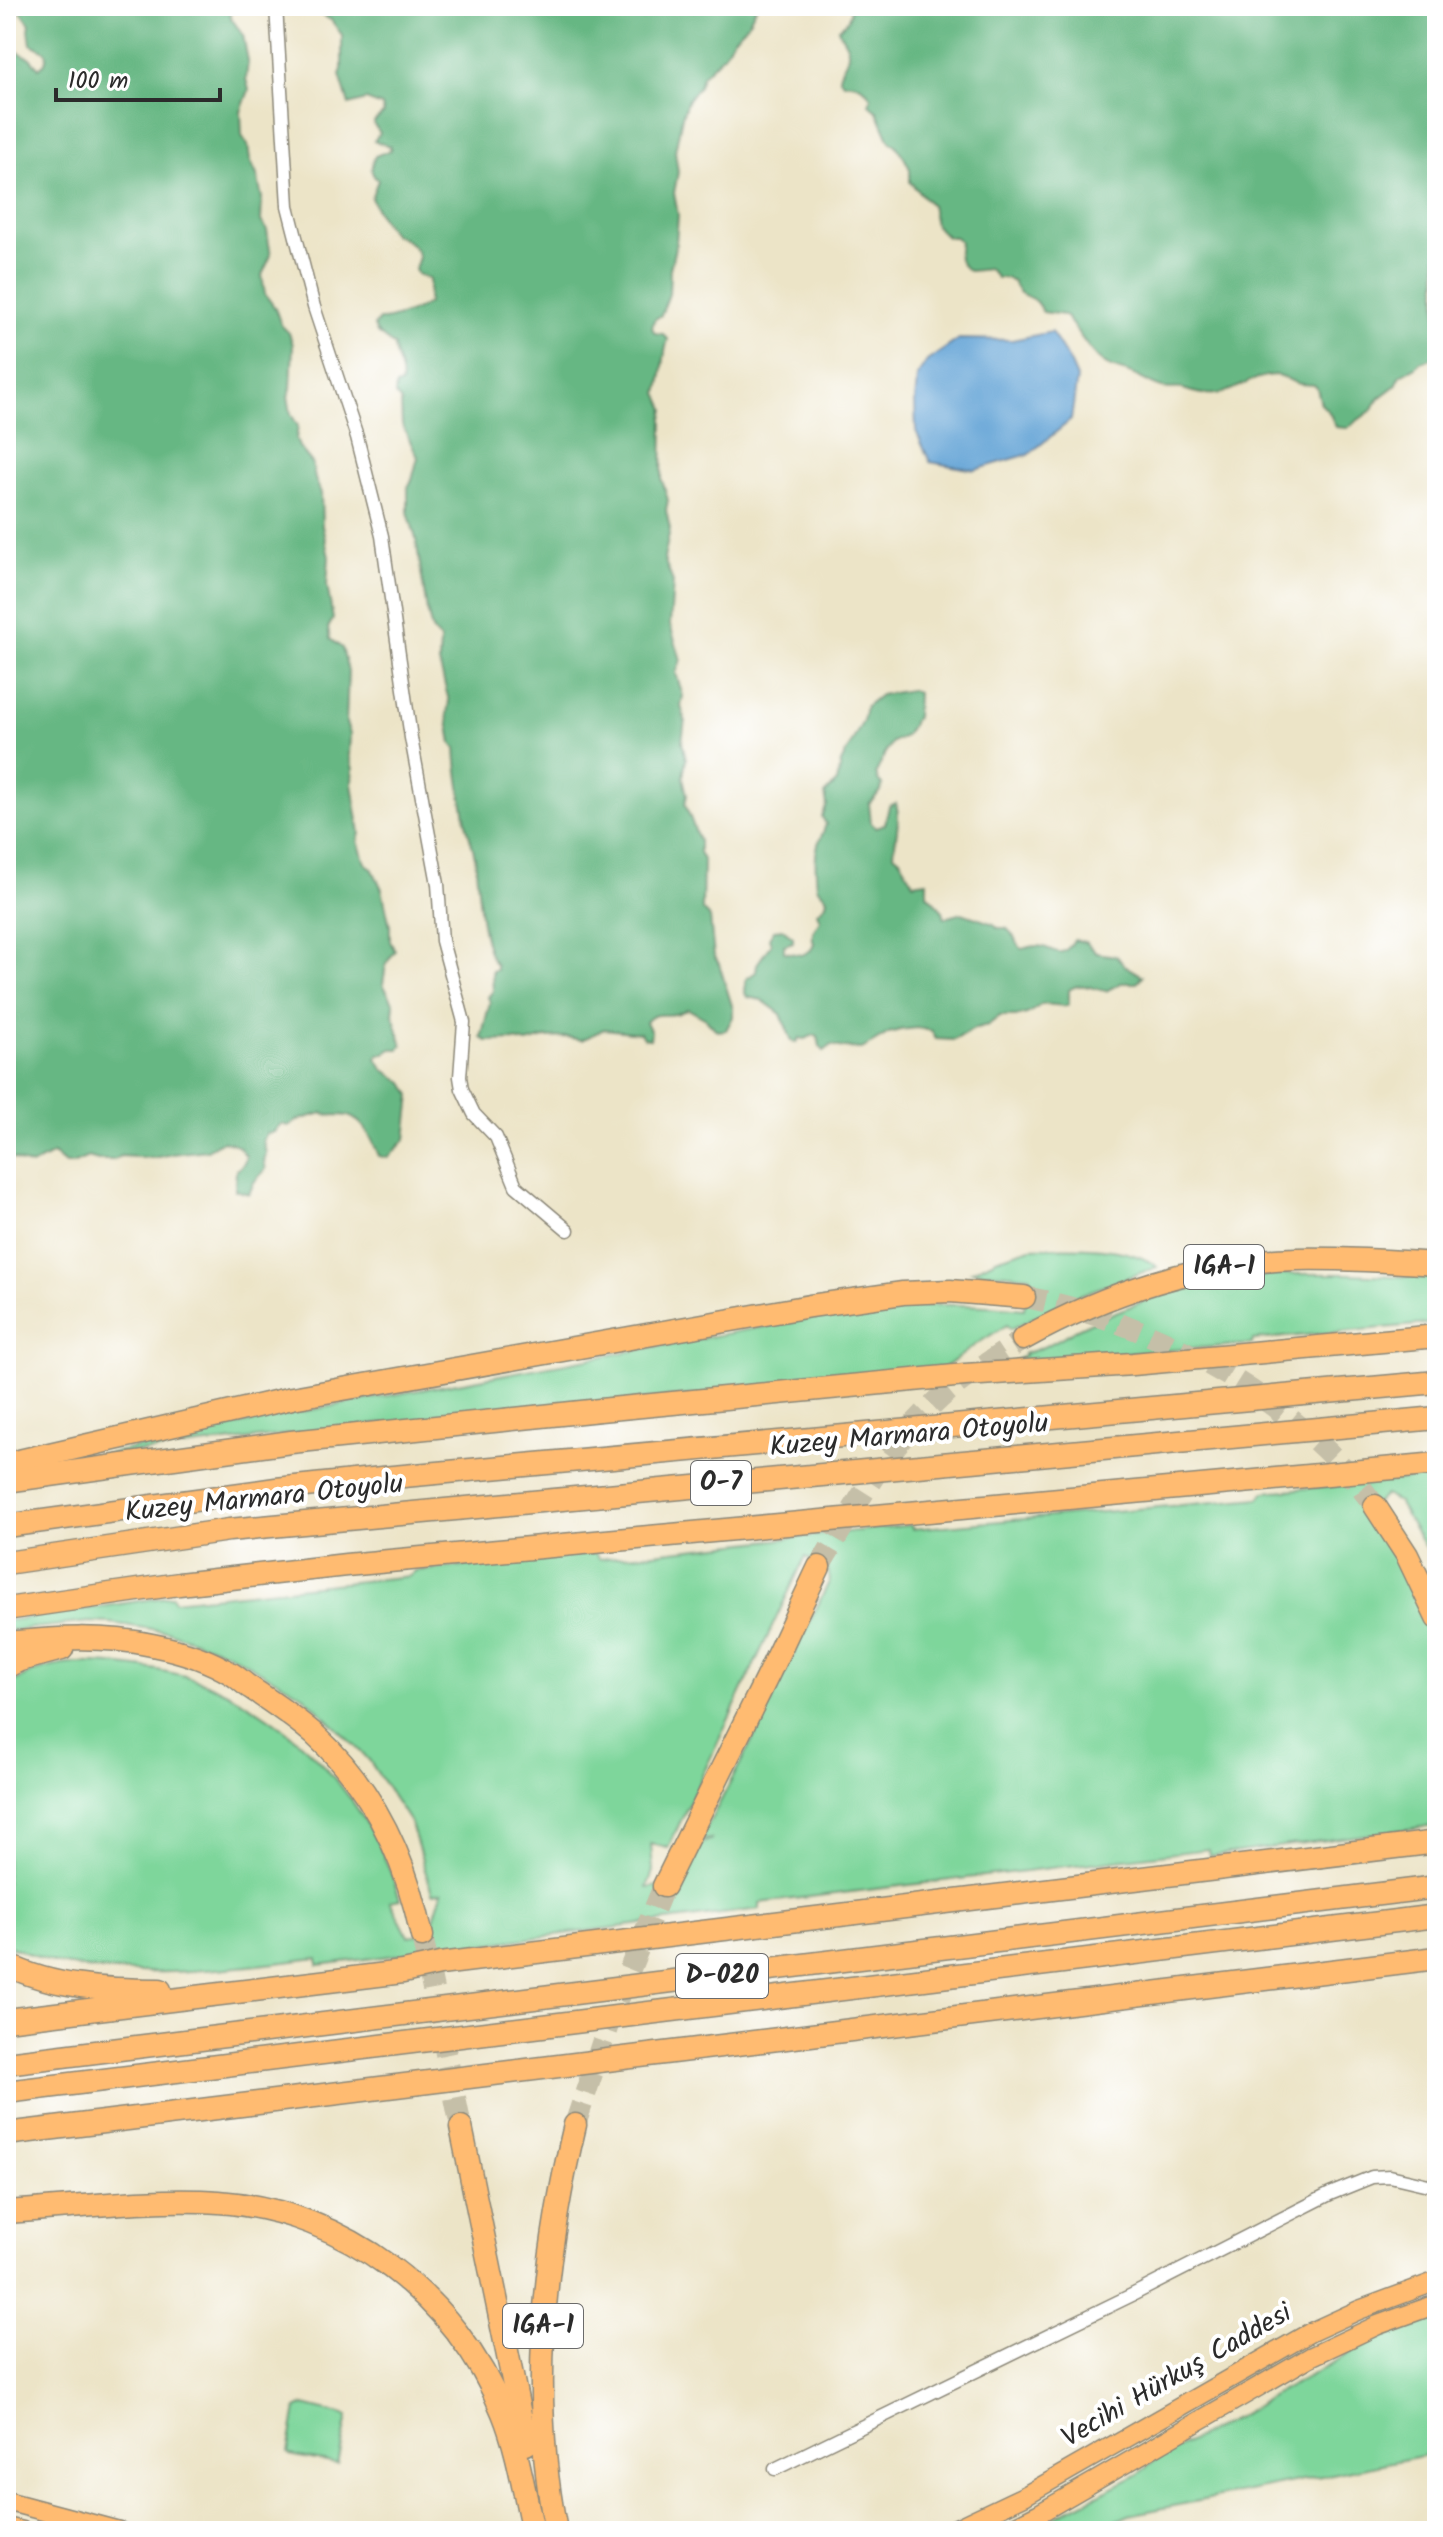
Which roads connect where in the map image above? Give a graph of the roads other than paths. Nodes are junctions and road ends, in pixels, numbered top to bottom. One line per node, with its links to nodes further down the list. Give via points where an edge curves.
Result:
1 (276, 6): 2 (street, via 288,206 382,536 438,884 442,941 464,1022 462,1089 474,1114 496,1137 516,1186)
2 (568, 1230)
3 (1437, 1264): 6 (highway, IGA-1, via 1295,1259 1215,1269 1131,1291)
4 (1024, 1297): 9 (highway, via 950,1291 810,1306 292,1398)
5 (1437, 1336): 11 (highway, via 585,1411 291,1442)
6 (1023, 1339)
7 (1437, 1382): 13 (highway, Kuzey Marmara Otoyolu / O-7, via 382,1478)
8 (1437, 1418): 14 (highway, Kuzey Marmara Otoyolu / O-7, via 245,1529)
9 (6, 1464)
10 (1437, 1464): 16 (highway, via 346,1565)
11 (6, 1481)
12 (1375, 1506): 17 (highway, via 1407,1555)
13 (6, 1526)
14 (6, 1563)
15 (819, 1567): 22 (highway)
16 (6, 1609)
17 (1437, 1618)
18 (6, 1643): 20 (highway, via 66,1638 151,1645 211,1664)
19 (6, 1667): 20 (highway, via 57,1650 114,1650 183,1662)
20 (250, 1688): 25 (highway, via 315,1735 358,1783 397,1850)
21 (1437, 1842): 28 (highway)
22 (664, 1886)
23 (1437, 1887): 30 (highway, D-020)
24 (1437, 1916): 31 (highway, D-020)
25 (422, 1936)
26 (1437, 1958): 34 (highway)
27 (6, 1964): 28 (highway, via 40,1978 134,1990)
28 (440, 1964): 29 (highway)
29 (6, 2020)
30 (6, 2063)
31 (6, 2092)
32 (575, 2125): 42 (highway, IGA-1, via 549,2256 543,2329)
33 (461, 2127): 42 (highway)
34 (6, 2134)
35 (1437, 2187): 39 (street, via 1372,2177 1330,2194)
36 (6, 2212): 42 (highway, via 219,2202 294,2217 351,2241 426,2296 471,2351 496,2397)
37 (1437, 2281): 45 (main road, Vecihi Hürkuş Caddesi, via 1311,2332 1026,2495)
38 (1437, 2304): 46 (main road, Vecihi Hürkuş Caddesi, via 1310,2357)
39 (775, 2469)
40 (6, 2501): 44 (main road)
41 (8, 2529): 43 (main road)
42 (544, 2530)
43 (23, 2531)
44 (119, 2531)
45 (950, 2531)
46 (1004, 2531)

